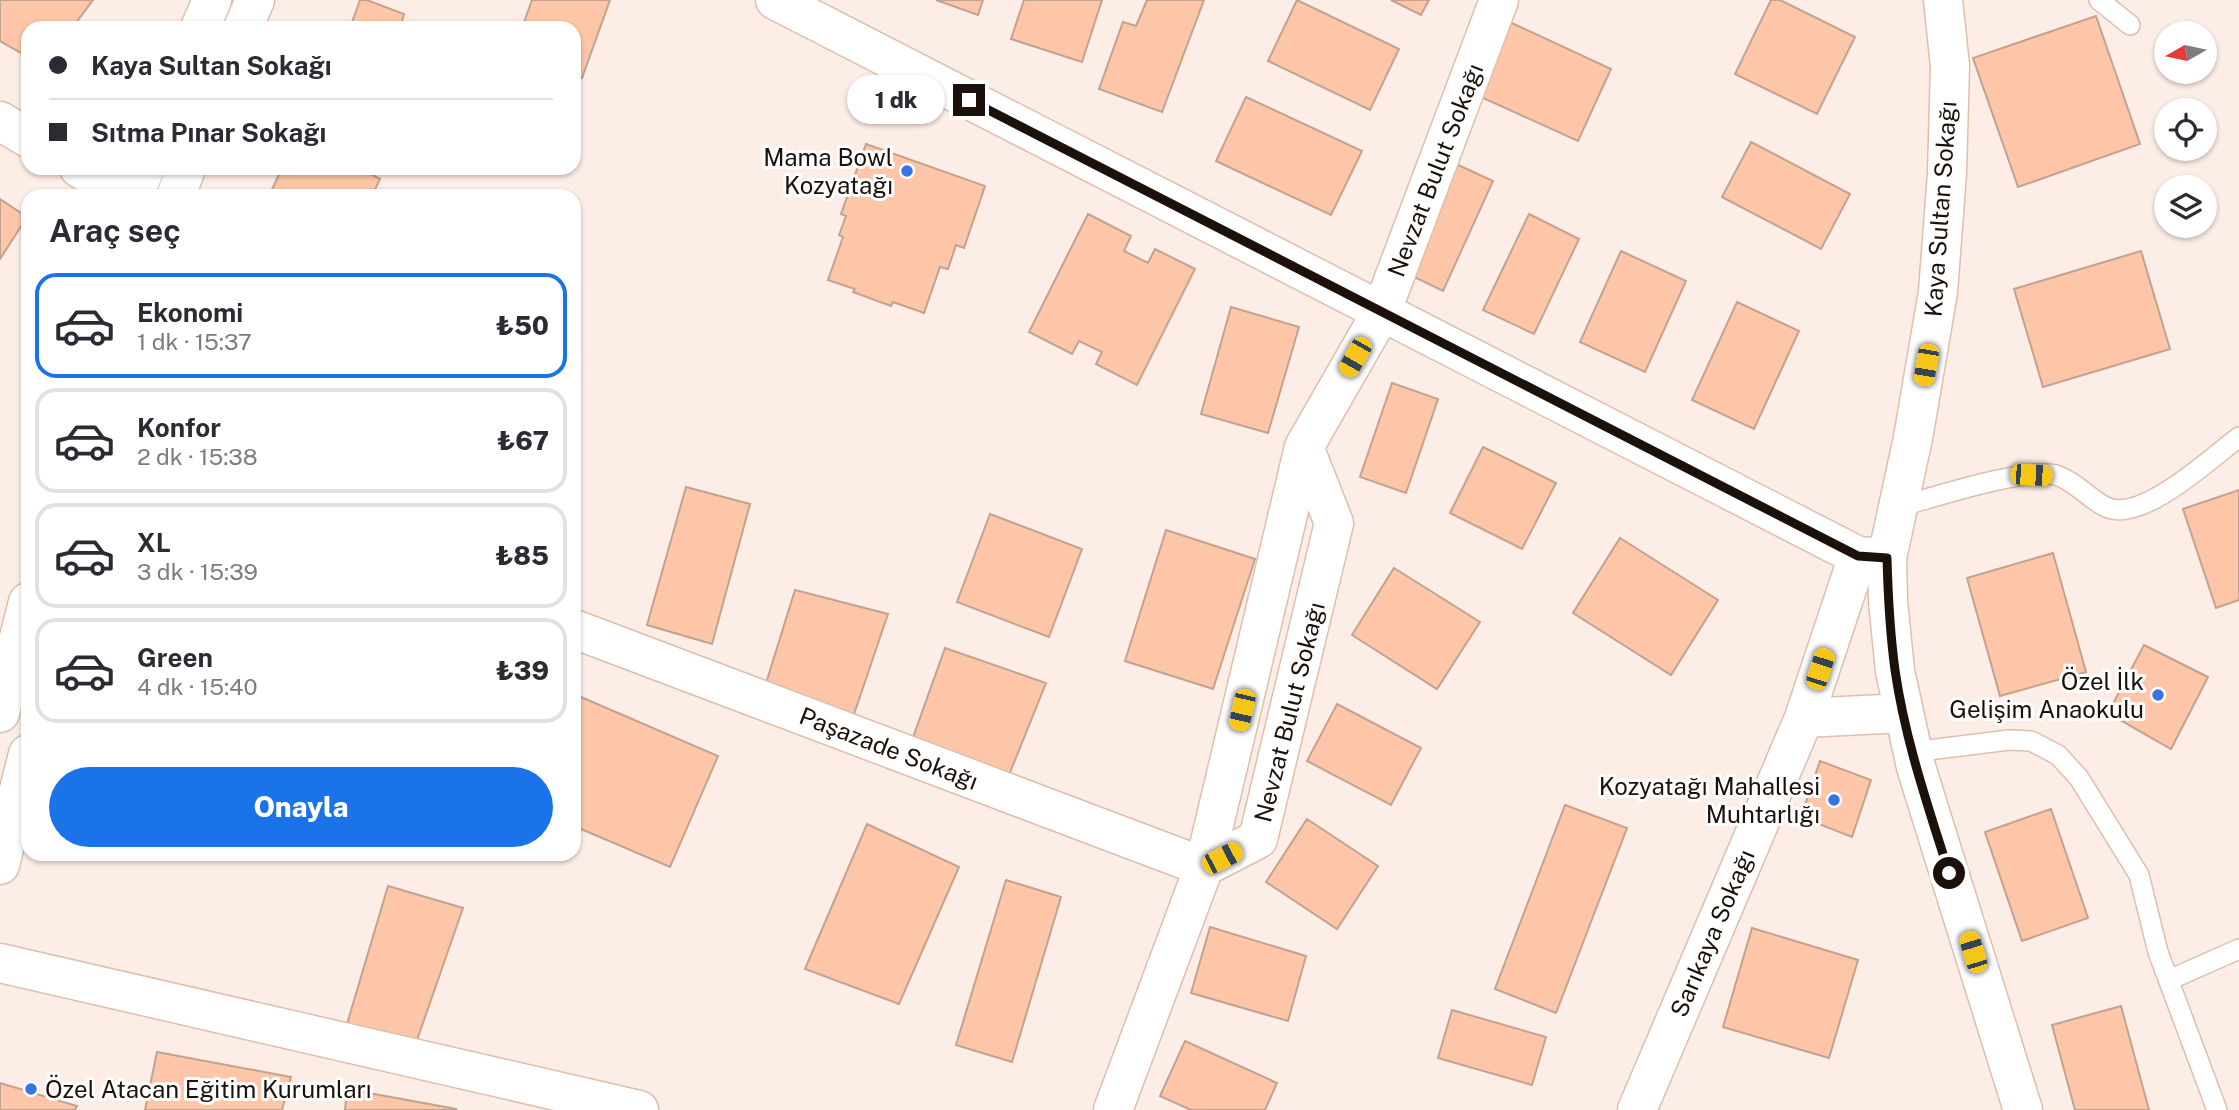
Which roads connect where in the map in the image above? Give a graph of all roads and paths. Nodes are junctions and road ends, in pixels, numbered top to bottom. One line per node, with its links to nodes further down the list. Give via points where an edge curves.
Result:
1 (212, 0): 7 (street)
2 (255, 0): 8 (street)
3 (775, 0): 14 (street)
4 (1499, 0): 14 (street, Nevzat Bulut Sokağı)
5 (1943, 0): 16 (street, Kaya Sultan Sokağı, via 1950,66 1938,292)
6 (2099, 0): 9 (lane)
7 (203, 21)
8 (246, 21)
9 (2130, 26)
10 (0, 121): 11 (street)
11 (21, 134)
12 (91, 175): 13 (street)
13 (115, 189)
14 (1381, 313): 17 (street); 26 (street, Nevzat Bulut Sokağı, via 1304,447)
15 (2239, 437): 16 (lane, via 2186,480 2124,512 2106,507 2056,475 1981,485)
16 (1898, 507): 17 (street, Kaya Sultan Sokağı)
17 (1872, 557): 21 (street, Kaya Sultan Sokağı, via 1888,601); 22 (street, Sarıkaya Sokağı)
18 (21, 630): 20 (street)
19 (581, 632): 26 (street, Paşazade Sokağı)
20 (0, 713)
21 (1903, 713): 22 (street); 23 (street, Kaya Sultan Sokağı)
22 (1804, 718): 32 (street, Sarıkaya Sokağı)
23 (1912, 752): 29 (lane, via 2009,740 2031,741 2057,755 2078,778 2139,875); 33 (street, Kaya Sultan Sokağı)
24 (21, 782): 25 (street)
25 (0, 865)
26 (1204, 867): 31 (street, Nevzat Bulut Sokağı)
27 (2239, 949): 29 (lane)
28 (0, 963): 30 (street)
29 (2169, 980): 34 (lane)
30 (639, 1110)
31 (1113, 1110)
32 (1637, 1110)
33 (2023, 1110)
34 (2217, 1110)

